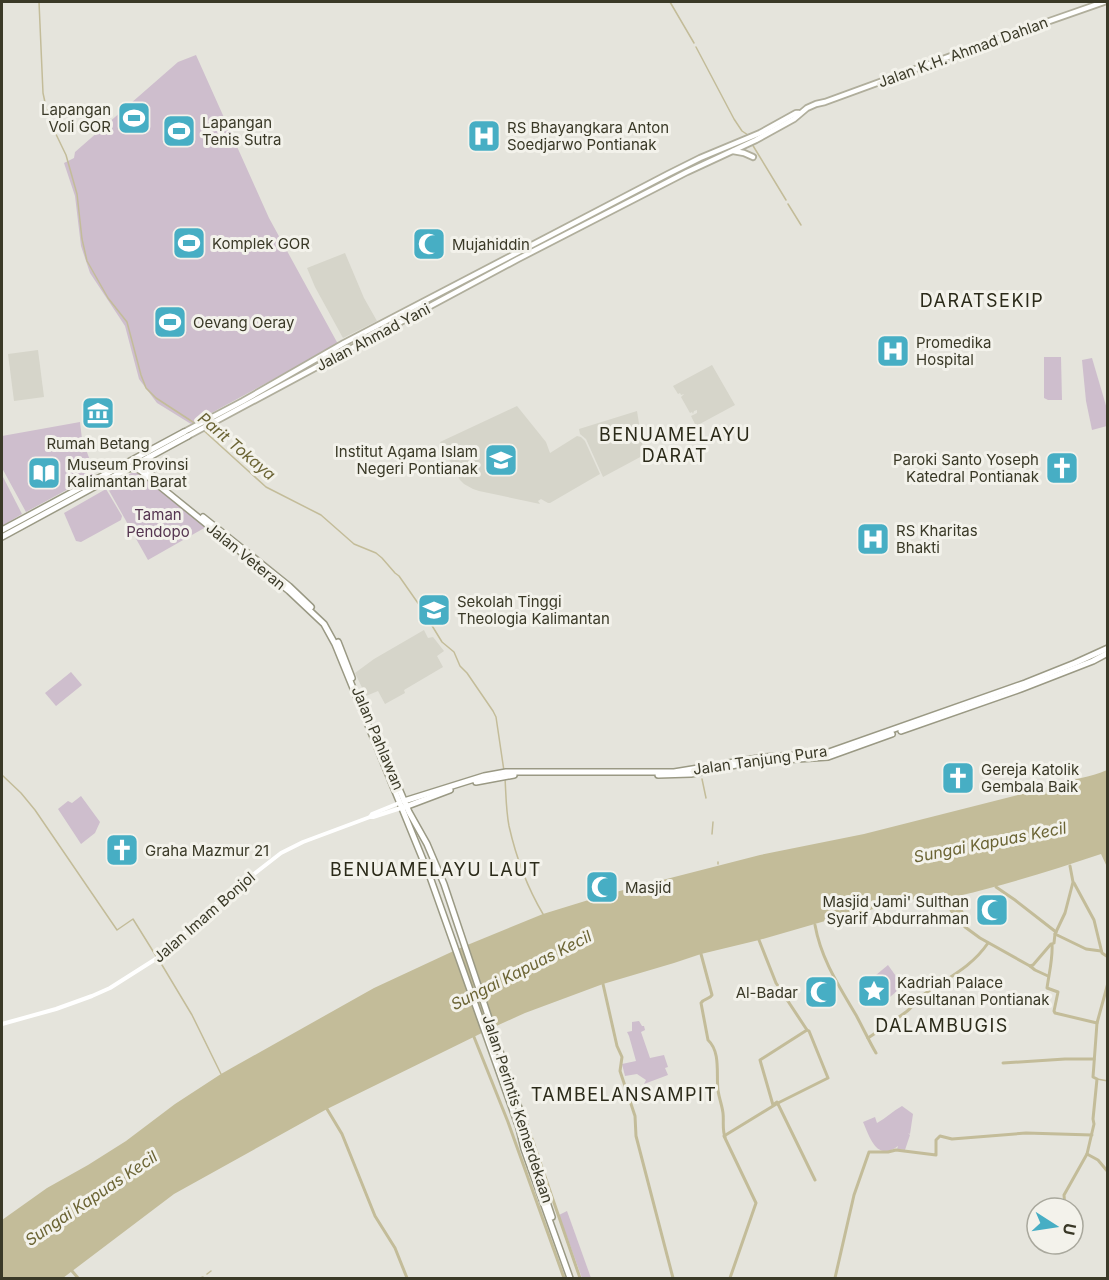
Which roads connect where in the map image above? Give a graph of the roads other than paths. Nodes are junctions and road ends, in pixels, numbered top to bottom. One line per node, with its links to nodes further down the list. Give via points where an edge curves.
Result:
1 (1104, 2): 2 (main road, Jalan K.H. Ahmad Dahlan, via 816,104)
2 (746, 141): 3 (main road, Jalan Ahmad Yani); 5 (main road, Jalan Ahmad Yani, via 700,158)
3 (733, 151): 4 (main road); 6 (main road, Jalan Ahmad Yani)
4 (753, 157)
5 (652, 183): 6 (main road); 7 (main road, Jalan Ahmad Yani)
6 (655, 188): 7 (main road, Jalan Ahmad Yani)
7 (572, 227): 8 (main road, Jalan Ahmad Yani); 9 (main road, Jalan Ahmad Yani)
8 (441, 292): 9 (main road); 10 (main road, Jalan Ahmad Yani, via 345,343)
9 (444, 298): 10 (main road, Jalan Ahmad Yani)
10 (297, 374): 11 (main road, Jalan Ahmad Yani)
11 (186, 434): 12 (highway, Jalan Ahmad Yani); 15 (highway, Jalan Ahmad Yani)
12 (148, 458): 13 (highway, Jalan Ahmad Yani); 14 (highway, Jalan Veteran, via 148,472)
13 (126, 469): 14 (highway, Jalan Veteran, via 139,469); 16 (highway, Jalan Ahmad Yani)
14 (168, 490): 19 (highway, Jalan Veteran, via 327,621)
15 (2, 530)
16 (2, 537)
17 (1107, 648): 20 (highway, Jalan Tanjung Pura)
18 (1107, 653): 20 (highway, Jalan Tanjung Pura, via 1021,689)
19 (346, 668): 21 (highway, Jalan Pahlawan)
20 (899, 729): 21 (highway, Jalan Tanjung Pura, via 826,753 765,757 674,772 511,773)
21 (403, 805): 22 (main road, Jalan Imam Bonjol, via 281,853 205,912 155,961 110,988); 23 (highway, Jalan Perintis Kemerdekaan); 23 (highway, Jalan Perintis Kemerdekaan, via 427,844 444,884)
22 (2, 1024)
23 (571, 1278)

